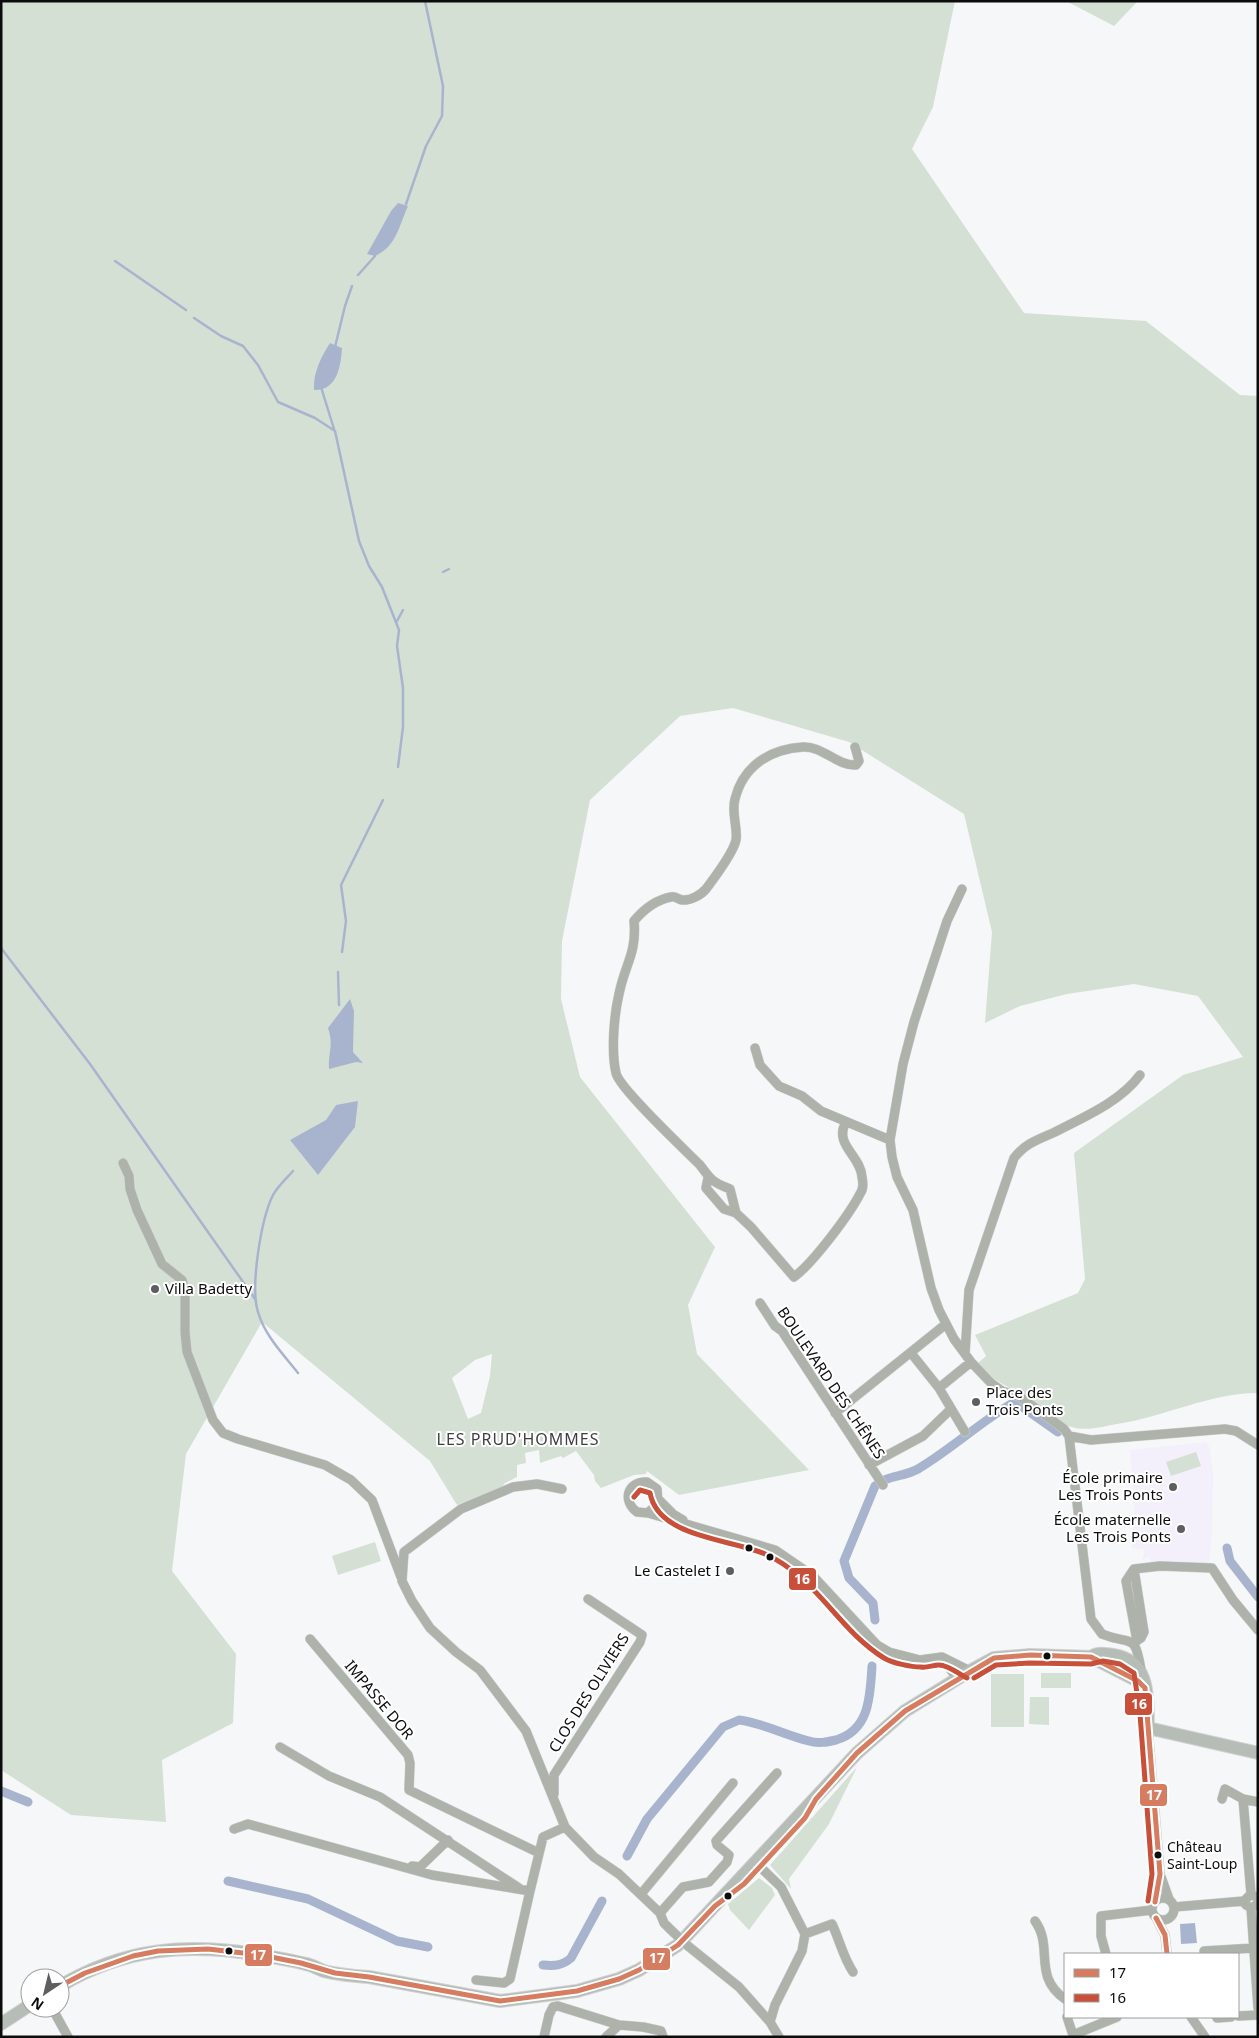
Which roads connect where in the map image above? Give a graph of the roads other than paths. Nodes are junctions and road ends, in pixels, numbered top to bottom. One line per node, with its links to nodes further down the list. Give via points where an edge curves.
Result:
1 (855, 747): 8 (street, via 859,762 856,765 849,766 818,749 803,747 762,758 755,763 735,799 736,839 715,877 694,898 682,900 674,896 660,900 645,908 634,921 636,939 616,1009 616,1075)
2 (962, 889): 6 (street, via 947,921 914,1022)
3 (755, 1048): 5 (street, via 760,1065 779,1086)
4 (1140, 1075): 13 (street, via 1130,1088 1071,1123 1024,1145 1014,1158 969,1290)
5 (846, 1122): 6 (street); 9 (street, via 842,1138 862,1175 862,1191 803,1270 794,1277 752,1226)
6 (890, 1140): 11 (street, via 897,1177 913,1210 931,1288)
7 (123, 1163): 27 (street, via 137,1210 162,1264 182,1280 187,1352 213,1420 223,1433 325,1465 352,1480 372,1500)
8 (708, 1178): 9 (street, via 730,1189); 9 (street, via 706,1188 724,1209)
9 (736, 1212)
10 (760, 1303): 17 (street, BOULEVARD DES CHÊNES)
11 (946, 1324): 12 (street); 13 (street)
12 (911, 1354): 15 (street); 17 (street)
13 (965, 1354): 14 (street)
14 (971, 1362): 15 (street); 19 (street, via 991,1383 1020,1398)
15 (939, 1388): 16 (street)
16 (951, 1409): 18 (street); 21 (street, via 923,1436)
17 (836, 1413): 21 (street, BOULEVARD DES CHÊNES)
18 (965, 1432)
19 (1069, 1436): 20 (street, via 1091,1440 1224,1429 1236,1431); 31 (street, via 1090,1619 1102,1634)
20 (1258, 1444)
21 (870, 1464): 22 (street, BOULEVARD DES CHÊNES)
22 (881, 1482)
23 (562, 1489): 27 (street, via 525,1484 466,1506 404,1552)
24 (659, 1500): 25 (street); 25 (street, via 657,1489 652,1484 643,1481 632,1486 628,1492 628,1504 637,1512); 26 (street, via 673,1514)
25 (648, 1513): 26 (street)
26 (692, 1525): 32 (street, via 767,1546 789,1558 813,1576 868,1637 889,1652 920,1660)
27 (402, 1581): 44 (street, via 430,1628 480,1670 526,1731)
28 (588, 1600): 44 (street, CLOS DES OLIVIERS, via 642,1635 554,1774)
29 (1258, 1630): 31 (street, via 1212,1568 1166,1565 1134,1569 1126,1581)
30 (310, 1639): 51 (street, IMPASSE DOR, via 408,1755 409,1790)
31 (1135, 1642): 34 (street)
32 (942, 1657): 35 (street); 36 (street)
33 (1091, 1657): 34 (street, via 1102,1654 1122,1657); 35 (street, via 1030,1655 994,1658); 37 (street, via 1138,1681)
34 (1141, 1670): 37 (street)
35 (970, 1671): 36 (street)
36 (957, 1678): 52 (street, via 887,1726 857,1753 816,1799 805,1818)
37 (1145, 1688): 38 (street)
38 (1148, 1728): 40 (street); 53 (street)
39 (280, 1747): 50 (street, via 329,1776 380,1797)
40 (1258, 1753)
41 (777, 1773): 60 (street, via 716,1841 728,1855 728,1862 709,1882 683,1887)
42 (733, 1783): 55 (street)
43 (1243, 1798): 45 (street, via 1225,1789); 46 (street); 57 (street)
44 (554, 1799): 47 (street)
45 (1222, 1799)
46 (1258, 1802)
47 (565, 1827): 51 (street, via 543,1837); 55 (street, via 594,1857)
48 (234, 1829): 54 (street, via 248,1824 413,1870)
49 (304, 1835): 50 (street, via 420,1867)
50 (448, 1840): 54 (street)
51 (539, 1853): 54 (street)
52 (757, 1864): 63 (street, via 781,1887); 70 (street, via 678,1945 639,1970 597,1986 535,1997 500,2001 481,1999 369,1976 348,1976 306,1964 220,1948 165,1949 118,1959)
53 (1160, 1874): 56 (street); 59 (street)
54 (526, 1891): 71 (street, via 510,1979 504,1983)
55 (641, 1894): 60 (street)
56 (1169, 1899): 58 (street); 59 (street, via 1161,1898)
57 (1252, 1901): 58 (street); 65 (street)
58 (1174, 1907): 61 (street)
59 (1154, 1910): 61 (street, via 1164,1920); 64 (street); 67 (street, via 1101,1916 1101,1936)
60 (660, 1912): 81 (street, bridge, via 664,1924 740,1987)
61 (1172, 1917): 64 (street)
62 (1035, 1921): 72 (street, via 1042,1931 1048,1980 1055,1992)
63 (805, 1934): 69 (street, via 832,1924 842,1956); 81 (street, via 802,1951)
64 (1164, 1935): 68 (street)
65 (1254, 1948): 66 (street); 73 (street)
66 (1204, 1951)
67 (1106, 1953)
68 (1167, 1953)
69 (853, 1972)
70 (70, 1980)
71 (476, 1980)
72 (1064, 1998)
73 (1258, 2008)
74 (20, 2012): 82 (street)
75 (1258, 2015): 76 (street)
76 (1239, 2016)
77 (58, 2018): 84 (street)
78 (1067, 2018): 79 (street, via 1073,2034)
79 (1115, 2018)
80 (1192, 2018): 89 (street)
81 (770, 2022): 88 (street)
82 (1, 2024)
83 (618, 2025): 85 (street, via 553,2006); 86 (street); 87 (street, via 661,2031)
84 (68, 2037)
85 (544, 2037)
86 (606, 2037)
87 (663, 2037)
88 (779, 2037)
89 (1205, 2037)

